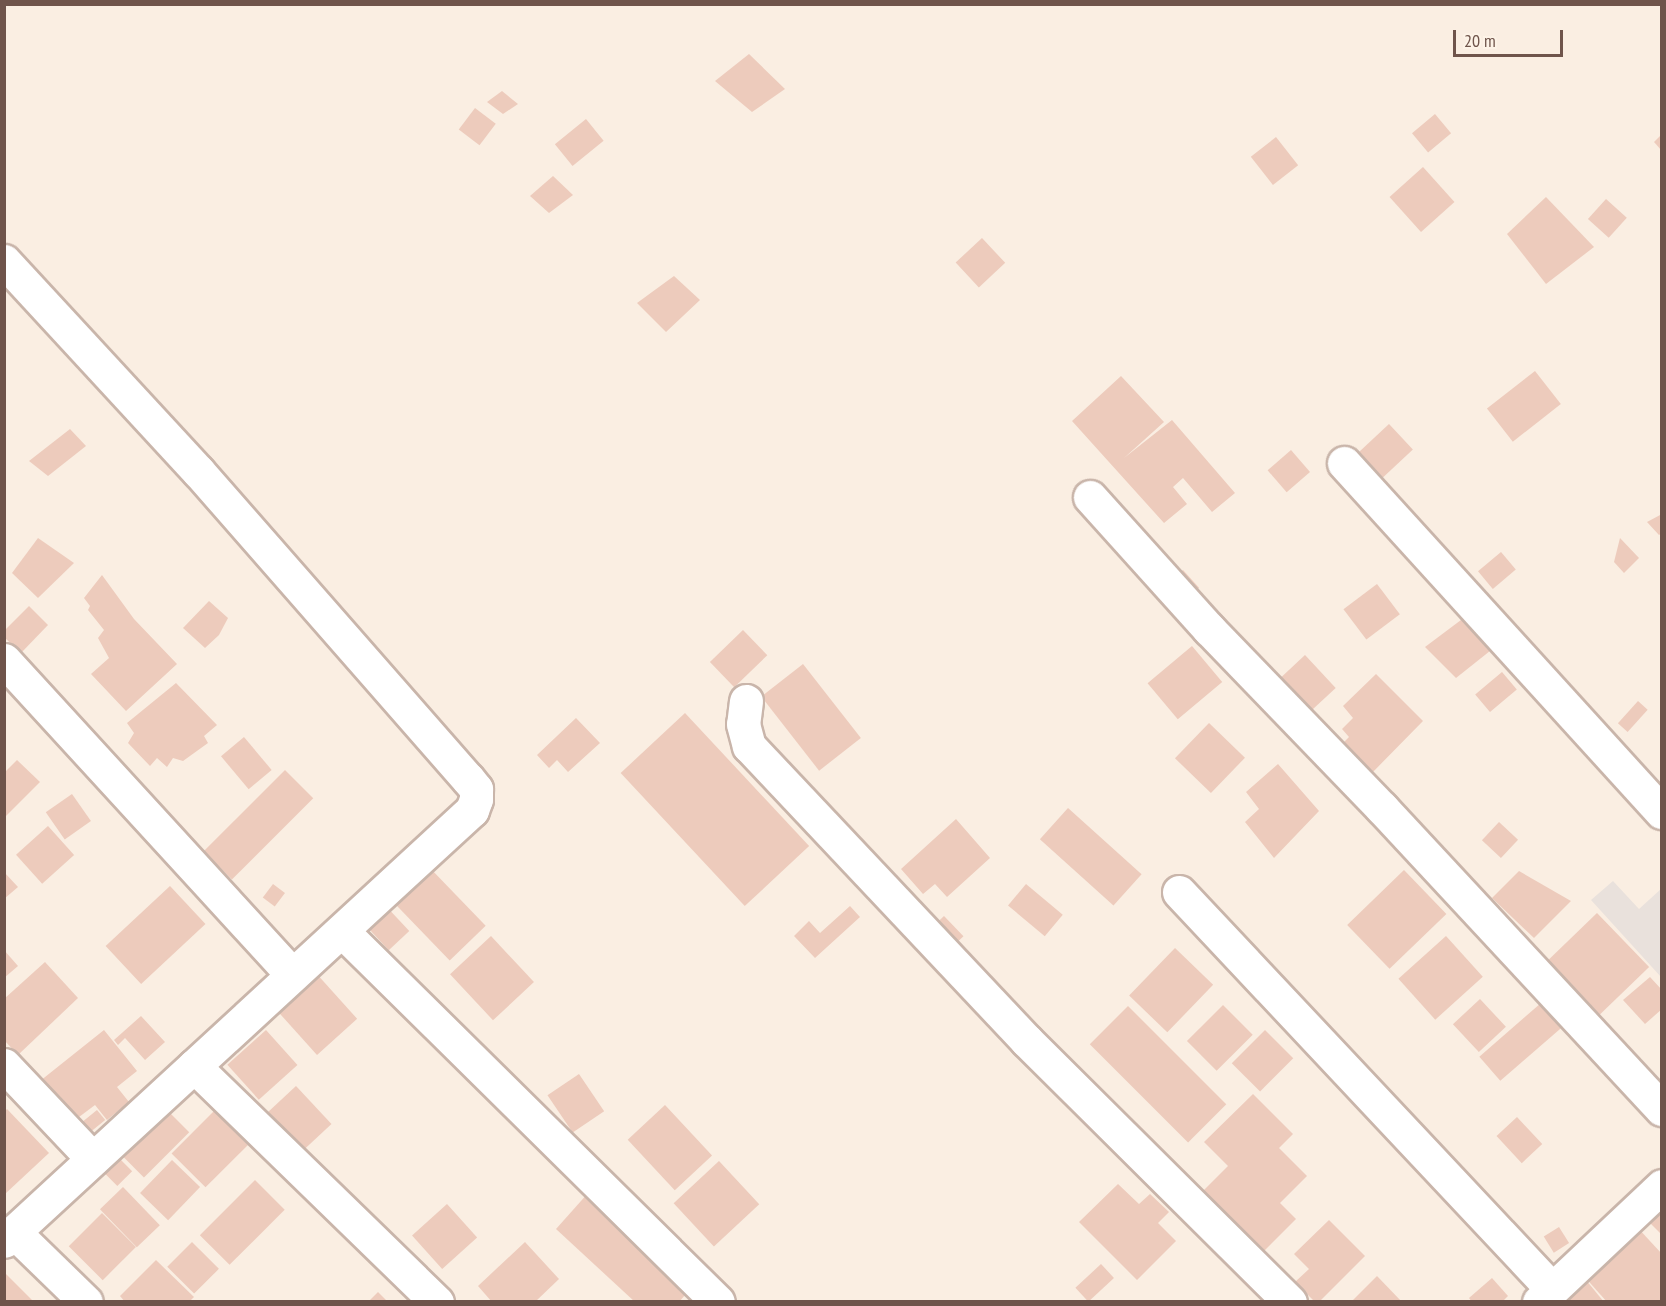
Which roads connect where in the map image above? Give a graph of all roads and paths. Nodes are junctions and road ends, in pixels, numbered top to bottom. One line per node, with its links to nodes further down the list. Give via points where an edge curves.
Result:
1 (4, 261): 8 (street, via 198,471 476,789 472,810)
2 (1344, 463): 6 (street)
3 (1090, 497): 12 (street, via 1209,629)
4 (4, 660): 9 (street)
5 (746, 701): 20 (street, via 743,724 749,746 1026,1040)
6 (1662, 812)
7 (1179, 892): 16 (street)
8 (342, 931): 9 (street); 19 (street)
9 (293, 975): 11 (street)
10 (4, 1065): 13 (street)
11 (194, 1066): 13 (street); 18 (street)
12 (1662, 1109)
13 (93, 1159): 15 (street)
14 (1662, 1186): 16 (street)
15 (9, 1236): 17 (street)
16 (1546, 1295)
17 (86, 1302)
18 (437, 1302)
19 (718, 1302)
20 (1290, 1302)

